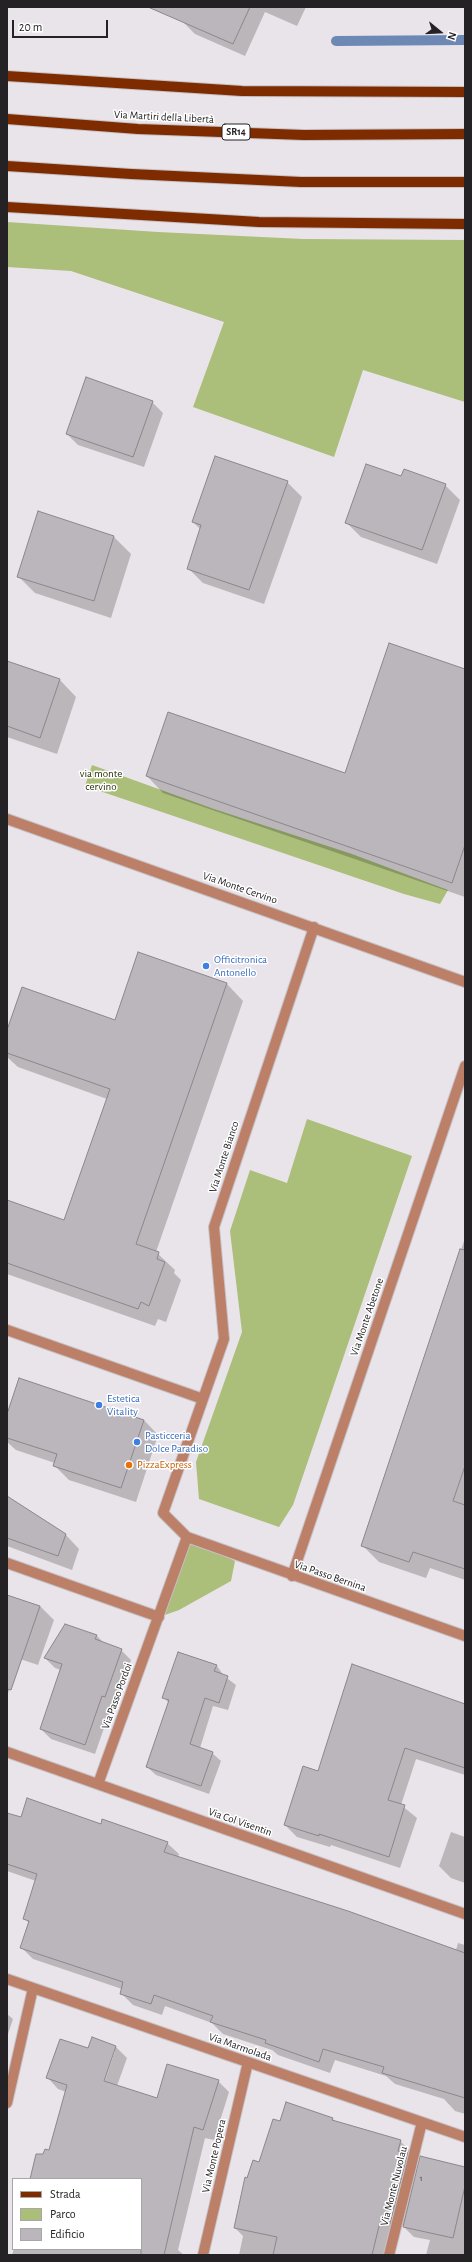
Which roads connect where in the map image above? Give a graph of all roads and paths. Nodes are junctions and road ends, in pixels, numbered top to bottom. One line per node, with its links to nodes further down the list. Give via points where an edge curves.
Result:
1 (7, 76): 2 (main road, via 242,91)
2 (465, 92)
3 (7, 119): 4 (main road, Via Martiri della Libertà / SR14, via 304,135)
4 (465, 134)
5 (7, 166): 6 (main road, via 301,182)
6 (465, 182)
7 (7, 207): 8 (main road, via 260,222)
8 (465, 224)
9 (7, 819): 10 (street, Via Monte Cervino)
10 (314, 927): 11 (street, Via Monte Cervino); 14 (street, Via Monte Bianco, via 214,1227 224,1339)
11 (465, 982)
12 (465, 1066): 17 (street, Via Monte Abetone)
13 (7, 1330): 14 (street)
14 (203, 1399): 15 (street, Via Monte Bianco, via 163,1513)
15 (187, 1537): 17 (street, Via Passo Bernina); 18 (street, Via Passo Pordoi)
16 (7, 1563): 18 (street)
17 (292, 1576): 19 (street, Via Passo Bernina)
18 (159, 1617): 21 (street, Via Passo Pordoi)
19 (465, 1636)
20 (7, 1752): 21 (street, Via Col Visentin)
21 (98, 1784): 22 (street, Via Col Visentin)
22 (465, 1914)
23 (7, 1979): 24 (street, Via Marmolada)
24 (33, 1988): 25 (street, Via Marmolada); 26 (street)
25 (248, 2062): 27 (street, Via Marmolada); 29 (street, Via Monte Popera)
26 (7, 2103)
27 (422, 2122): 28 (street, Via Marmolada); 30 (street, Via Monte Nuvolau)
28 (465, 2137)
29 (203, 2255)
30 (389, 2255)

